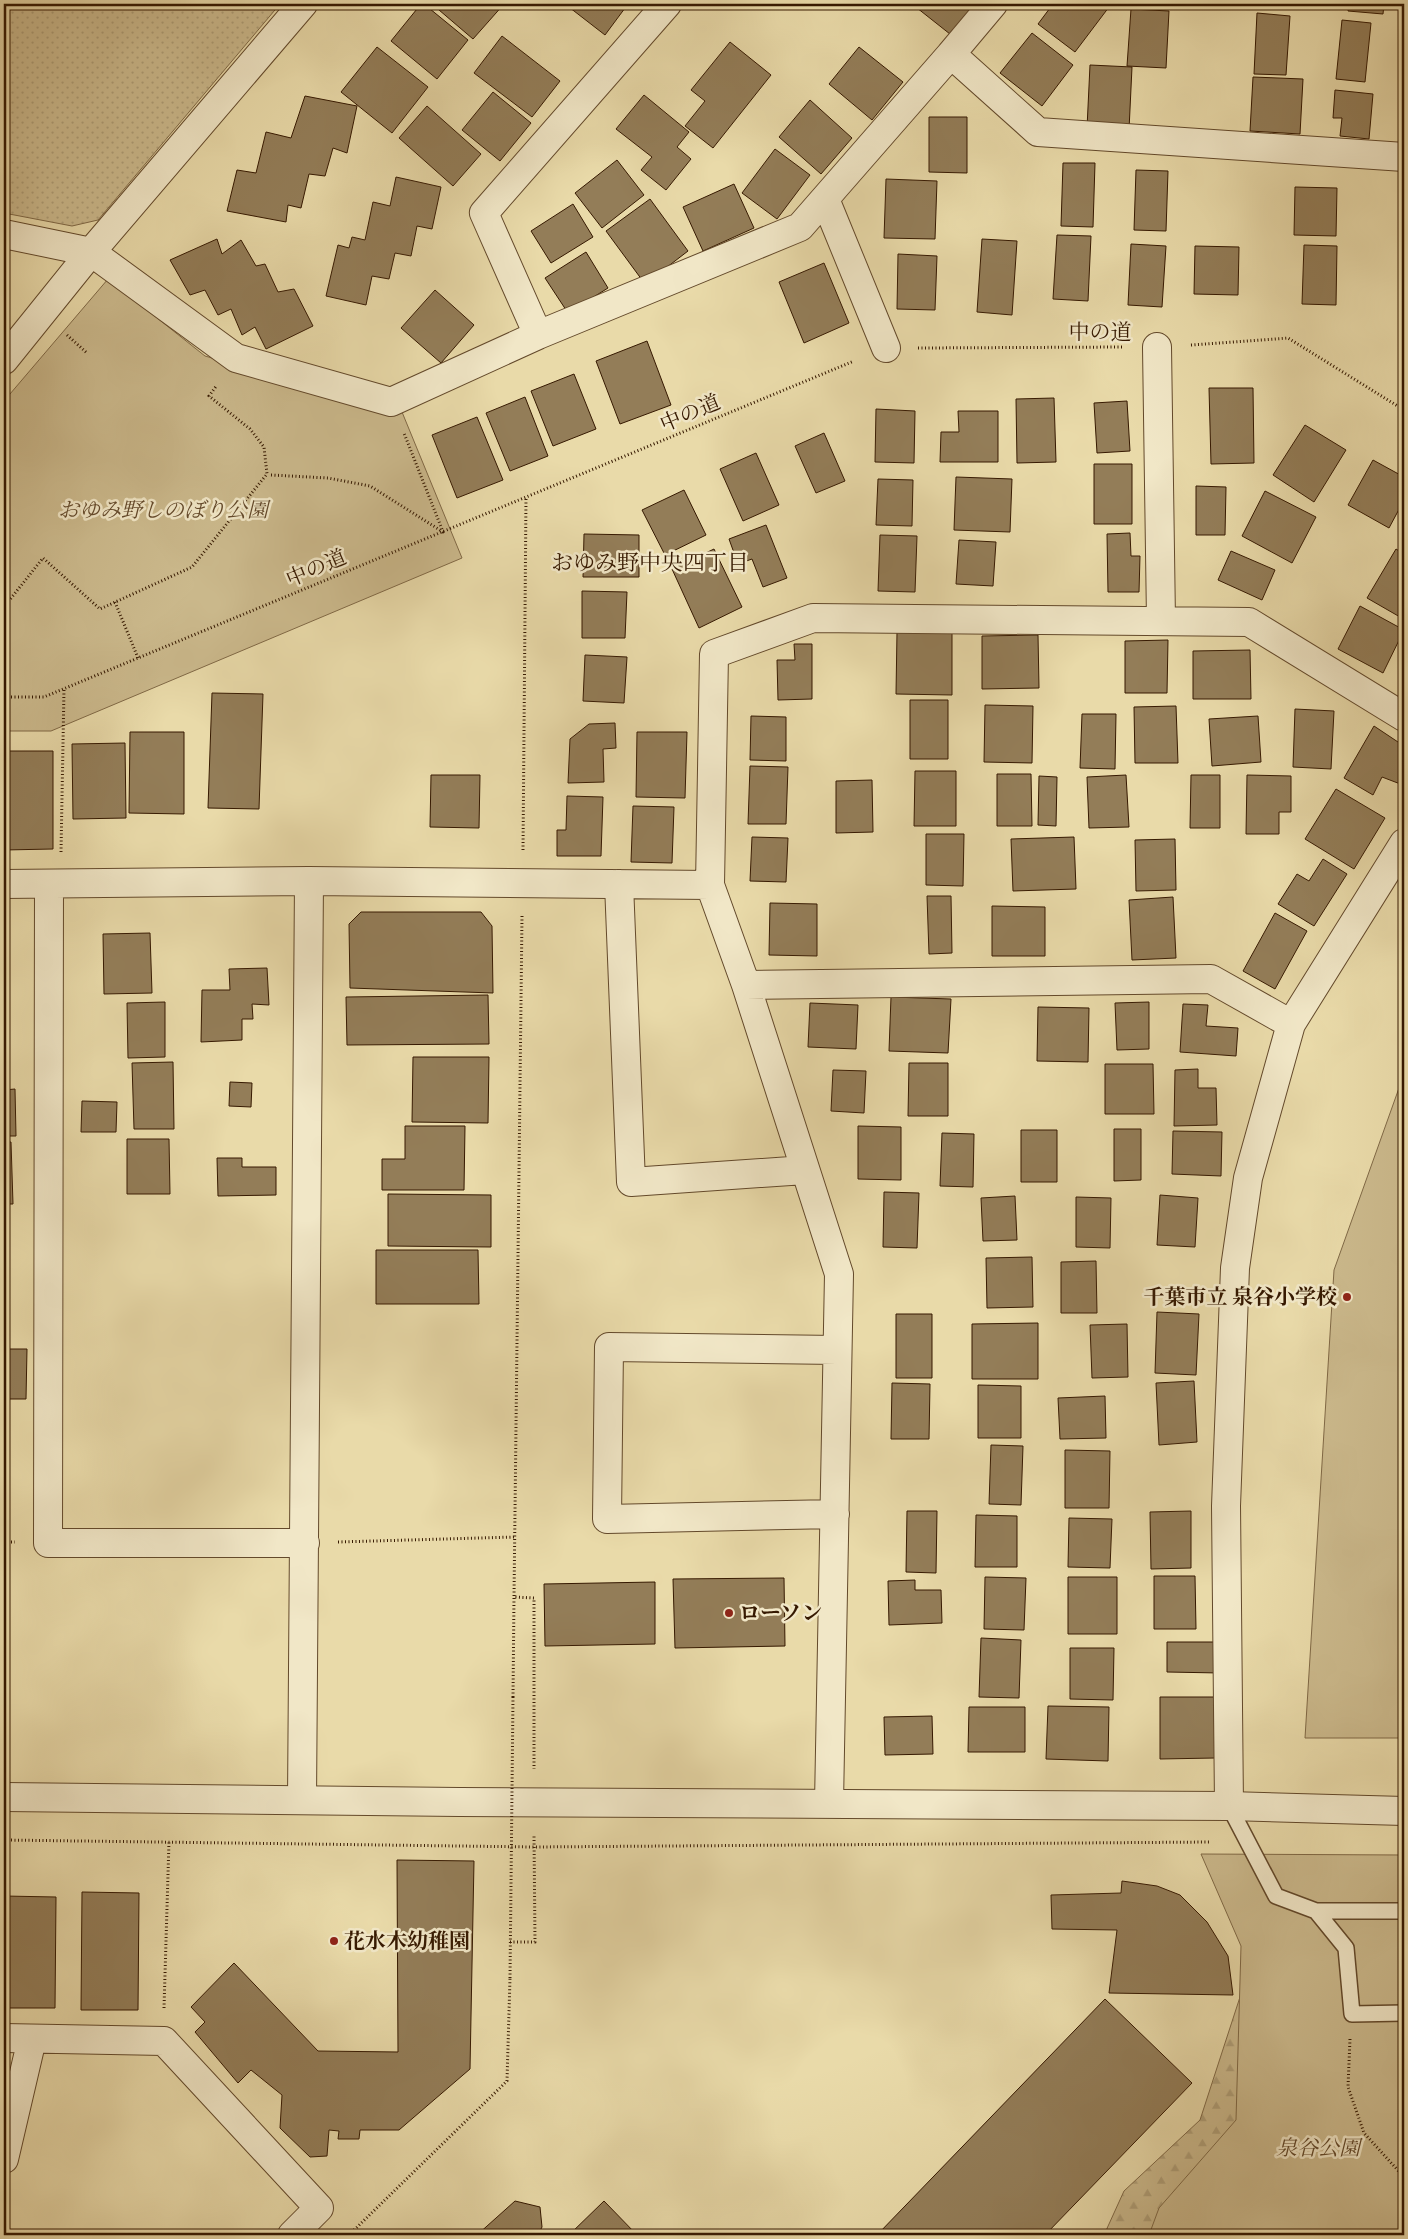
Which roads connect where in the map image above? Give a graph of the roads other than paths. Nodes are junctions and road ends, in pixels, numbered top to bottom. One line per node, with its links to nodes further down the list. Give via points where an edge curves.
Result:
1 (303, 4): 8 (street)
2 (667, 4): 9 (street, via 484,213)
3 (993, 4): 4 (street)
4 (951, 54): 5 (street, via 1038,132); 6 (street)
5 (1404, 157)
6 (825, 199): 9 (street, via 800,227); 11 (street)
7 (4, 234): 8 (street)
8 (91, 252): 9 (street, via 236,358 391,402); 12 (street)
9 (538, 335)
10 (1157, 347): 13 (street)
11 (886, 348)
12 (4, 360)
13 (1162, 620): 14 (street, via 1249,622); 20 (street, via 813,618 714,654)
14 (1404, 717)
15 (1404, 843): 22 (street)
16 (309, 880): 18 (street); 19 (street); 26 (street)
17 (4, 884): 19 (street)
18 (619, 884): 20 (street); 23 (street, via 631,1182)
19 (55, 885): 26 (street, via 48,1543)
20 (710, 885): 21 (street)
21 (746, 984): 22 (street, via 1211,979); 23 (street)
22 (1291, 1024): 30 (street, via 1248,1178 1235,1268 1226,1506)
23 (805, 1170): 24 (street, via 839,1274)
24 (837, 1350): 25 (street); 25 (street, via 609,1346 607,1519)
25 (835, 1514): 29 (street)
26 (305, 1543): 28 (street)
27 (4, 1797): 28 (street)
28 (302, 1800): 29 (street)
29 (830, 1803): 30 (street)
30 (1229, 1806): 31 (street); 32 (lane, via 1276,1896)
31 (1404, 1811)
32 (1316, 1911): 33 (lane); 34 (lane, via 1346,1948 1352,2014)
33 (1404, 1911)
34 (1404, 2013)
35 (4, 2038): 36 (street)
36 (32, 2038): 37 (street); 38 (street, via 164,2041 320,2208)
37 (4, 2159)
38 (292, 2235)

